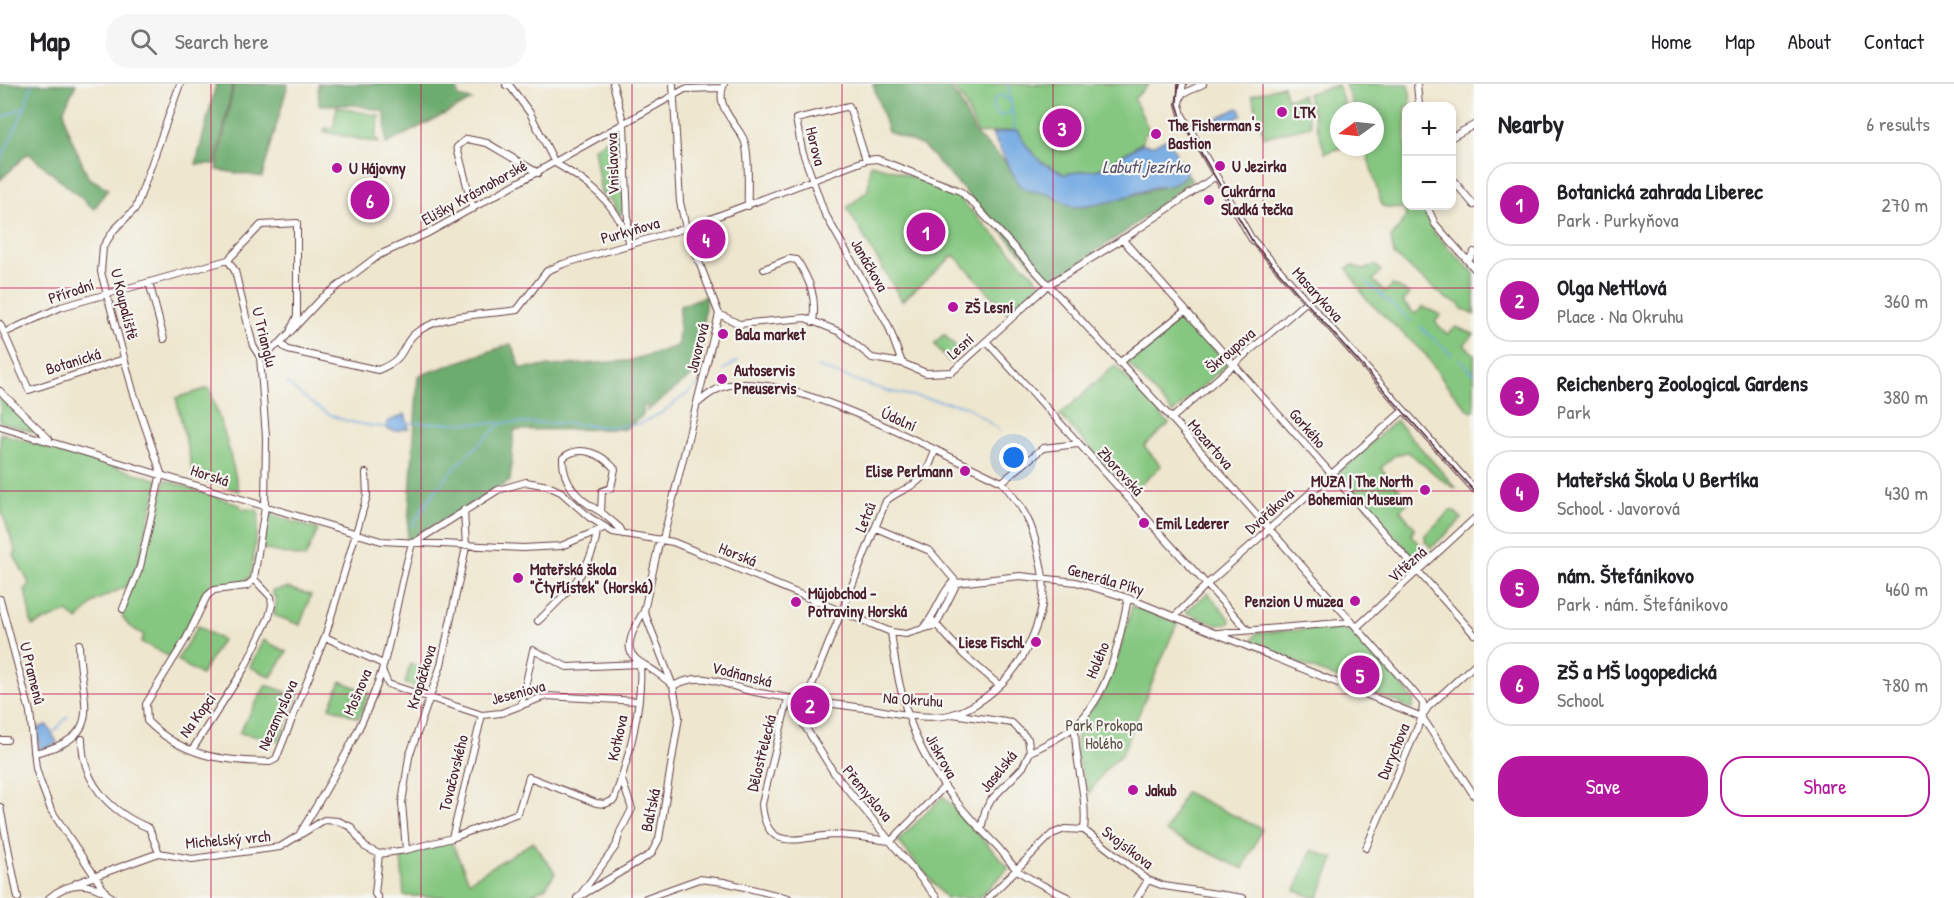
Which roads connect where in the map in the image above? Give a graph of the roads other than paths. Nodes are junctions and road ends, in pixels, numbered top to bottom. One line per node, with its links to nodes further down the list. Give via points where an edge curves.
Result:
1 (180, 84): 35 (street, U Koupaliště, via 136,208 103,247 101,272)
2 (506, 84): 16 (street, via 530,113)
3 (613, 84): 13 (street, Vnislavova)
4 (673, 84): 10 (street, Javorová)
5 (1183, 84): 9 (street, Masarykova)
6 (1203, 84): 9 (street)
7 (1417, 84): 11 (street)
8 (723, 86): 10 (street, Elišky Krásnohorské, via 685,89); 22 (street, via 727,115 745,141)
9 (1183, 94): 18 (street, Masarykova, via 1179,104 1182,114)
10 (675, 95): 13 (street, Elišky Krásnohorské); 25 (street, Javorová, via 680,202)
11 (1419, 102)
12 (1474, 124): 14 (street)
13 (624, 125): 16 (street, Elišky Krásnohorské); 27 (street, Vnislavova)
14 (1456, 135)
15 (866, 160): 19 (street, Purkyňova); 19 (street, Horova, via 849,106 796,118); 34 (street, via 878,159 960,191)
16 (555, 163): 17 (street, Elišky Krásnohorské); 27 (street, via 579,176 602,196 622,222)
17 (538, 172): 23 (street, Elišky Krásnohorské); 23 (street, via 487,142 466,139 457,147)
18 (1216, 176): 26 (street, Lesní); 36 (street, Masarykova, via 1251,238)
19 (812, 182): 22 (street, Purkyňova); 48 (street, Janáčkova, via 824,212 888,325)
20 (1456, 184): 21 (street)
21 (1474, 205)
22 (748, 206): 25 (street, Purkyňova)
23 (473, 209): 42 (street, Elišky Krásnohorské, via 379,255 322,298)
24 (1429, 210): 30 (street, via 1435,224)
25 (686, 228): 27 (street, Purkyňova); 38 (street, Javorová)
26 (1122, 239): 34 (street, Lesní); 37 (street, Gorkého)
27 (628, 245): 45 (street, Purkyňova, via 548,271 518,310 436,321 415,334 402,356 378,370 288,350)
28 (1474, 252): 30 (street)
29 (228, 260): 33 (street, Přírodní); 42 (street, via 261,225 297,223 297,316); 46 (street, U Trianglu, via 235,271 253,346)
30 (1468, 261): 31 (street)
31 (1474, 268)
32 (764, 269): 39 (street, via 789,259 797,260 811,283 816,304)
33 (149, 282): 35 (street, Přírodní); 43 (street)
34 (1048, 285): 44 (street, Lesní); 49 (street, Mozartova)
35 (105, 293): 41 (street, Přírodní, via 61,307); 47 (street, U Koupaliště)
36 (1307, 301): 50 (street, Škroupova); 53 (street, Masarykova)
37 (1185, 311): 49 (street); 50 (street, Gorkého)
38 (719, 314): 39 (street, Lesní, via 739,324 805,318); 52 (street, Javorová)
39 (813, 322): 48 (street, Lesní, via 840,332 872,358)
40 (0, 324): 41 (street, Botanická)
41 (4, 333): 47 (street, Botanická, via 29,390)
42 (290, 334): 45 (street, Elišky Krásnohorské)
43 (164, 339)
44 (986, 340): 48 (street, Lesní, via 952,372 926,373); 57 (street, Zborovská)
45 (280, 343): 46 (street, Elišky Krásnohorské)
46 (260, 357): 64 (street, U Trianglu, via 266,437)
47 (124, 359): 59 (street, U Koupaliště)
48 (902, 363)
49 (1119, 363): 54 (street, Mozartova)
50 (1234, 364): 54 (street, Škroupova); 61 (street, Gorkého)
51 (0, 391): 56 (street)
52 (698, 403): 58 (street, Údolní, via 727,386 796,391); 74 (street, Javorová)
53 (1404, 410): 61 (street, Dvořákova); 63 (street, Masarykova)
54 (1171, 419): 70 (street, Mozartova)
55 (0, 427): 56 (street, Horská)
56 (52, 441): 59 (street, Horská)
57 (1078, 444): 62 (street, via 1043,448); 81 (street, Zborovská)
58 (935, 451): 62 (street, Údolní); 69 (street, Letců, via 925,475 886,501)
59 (161, 473): 64 (street, Horská); 84 (street, via 140,567)
60 (366, 473): 73 (street, Nezamyslova, via 367,496)
61 (1331, 475): 70 (street, Dvořákova); 77 (street, Gorkého)
62 (1002, 482): 78 (street, Na Okruhu, via 1033,527)
63 (1474, 489)
64 (265, 507): 73 (street, Horská); 79 (street)
65 (464, 510): 68 (street, Horská, via 510,484 536,483 561,492); 75 (street, Horská); 76 (street, Kropáčkova)
66 (602, 512): 66 (street, via 568,484 563,463 568,454 592,453 605,458 615,469 611,488 602,491); 72 (street)
67 (1474, 519): 77 (street, Vítězná)
68 (604, 528): 71 (street, Horská); 72 (street, Horská)
69 (876, 528): 80 (street, via 930,551); 86 (street, Letců)
70 (1269, 530): 81 (street, Dvořákova); 90 (street, Mozartova)
71 (597, 531): 76 (street, Horská, via 561,546); 88 (street, via 595,548 583,572)
72 (623, 534): 74 (street, Horská)
73 (356, 535): 75 (street, Horská); 95 (street, Nezamyslova)
74 (661, 539): 85 (street); 86 (street, Horská)
75 (412, 544): 76 (street, Horská); 99 (street, Mošnova)
76 (466, 547): 102 (street, Kropáčkova, via 441,665)
77 (1419, 572): 90 (street, Vítězná); 93 (street, Gorkého)
78 (1044, 577): 80 (street, Generála Píky); 82 (street, Generála Píky); 100 (street, Na Okruhu, via 1033,636 1020,663)
79 (254, 579): 113 (street, Na Kopci, via 271,597 269,617 244,669); 113 (street, Na Kopci, via 247,586 214,590 207,596 146,704 147,721)
80 (956, 582): 89 (street)
81 (1206, 585): 87 (street); 91 (street, Zborovská)
82 (1128, 598): 87 (street, Generála Píky); 111 (street, Holého, via 1117,654 1108,676)
83 (0, 599): 115 (street, U Pramenů, via 30,712)
84 (123, 609)
85 (644, 611): 97 (street, Kotkova, via 630,633 630,650); 101 (street, Baltská)
86 (840, 611): 92 (street, Horská); 105 (street, Letců)
87 (1174, 616): 94 (street, Generála Píky)
88 (538, 621)
89 (934, 622): 92 (street, via 919,632); 100 (street, via 964,656)
90 (1354, 625): 91 (street); 110 (street, Mozartova, via 1424,703)
91 (1246, 628): 94 (street)
92 (891, 632): 107 (street, Jiskrova)
93 (1474, 632)
94 (1218, 633): 110 (street, Generála Píky)
95 (325, 637): 99 (street); 113 (street, Nezamyslova, via 276,759 224,761)
96 (80, 644): 115 (street, via 79,670 87,710 81,730 56,749)
97 (640, 664): 101 (street); 104 (street, Kotkova); 106 (street, via 567,666 533,650)
98 (1474, 665): 110 (street)
99 (382, 667): 102 (street, Jeseniova, via 388,684); 120 (street, Mošnova, via 366,711)
100 (999, 685): 108 (street, Na Okruhu)
101 (673, 686): 103 (street, Vodňanská, via 703,677); 141 (street, Baltská, via 679,717 659,839 651,854)
102 (429, 698): 109 (street, Jeseniova); 129 (street, Kropáčkova, via 409,757 402,803)
103 (788, 699): 105 (street, Vodňanská); 127 (street, Přemyslova, via 834,774); 127 (street, Dělostřelecká, via 762,804 763,821 783,840 836,835)
104 (638, 700): 106 (street, Jeseniova, via 546,696); 116 (street, Kotkova)
105 (806, 700): 107 (street, Na Okruhu)
106 (521, 706): 109 (street, Jeseniova)
107 (906, 714): 108 (street, Na Okruhu); 117 (street, Jiskrova)
108 (953, 714): 114 (street, Jaselská, via 1012,723 1028,739)
109 (482, 715): 126 (street, Tovačovského)
110 (1422, 717): 118 (street, Durychova); 128 (street, Durychova)
111 (1075, 726): 114 (street, Holého); 123 (street, via 1074,752 1083,789)
112 (82, 739): 130 (street, via 86,769 95,785 124,818 149,828)
113 (192, 750)
114 (1030, 752): 122 (street, Jaselská, via 1023,767 991,800)
115 (34, 753): 133 (street, U Pramenů, via 51,810)
116 (622, 779): 126 (street, via 614,800 605,804 530,777 518,813); 141 (street, Kotkova, via 632,809 616,846)
117 (943, 788): 122 (street, Jiskrova); 127 (street)
118 (1474, 795)
119 (0, 807): 124 (street)
120 (313, 811): 121 (street); 125 (street, Mošnova)
121 (324, 820): 125 (street, Michelský vrch); 131 (street, via 351,827 365,847)
122 (981, 830): 132 (street, Jiskrova)
123 (1084, 830): 132 (street, Svojsíkova, via 1065,829 1052,834); 134 (street, Svojsíkova)
124 (3, 834): 137 (street)
125 (297, 838): 130 (street, Michelský vrch, via 280,847 192,859)
126 (452, 838): 129 (street)
127 (891, 841): 144 (street, Přemyslova)
128 (1366, 849)
129 (406, 850): 131 (street)
130 (159, 853): 133 (street)
131 (379, 854): 140 (street, via 375,894)
132 (1016, 869): 145 (street, Svojsíkova); 146 (street, Jiskrova)
133 (94, 877): 135 (street); 136 (street)
134 (1148, 880): 147 (street); 148 (street, Svojsíkova)
135 (76, 883): 136 (street); 138 (street)
136 (106, 893): 139 (street)
137 (18, 898)
138 (49, 898)
139 (113, 898)
140 (378, 898)
141 (578, 898)
142 (646, 898): 143 (street, via 699,879)
143 (788, 898)
144 (937, 898)
145 (988, 898)
146 (1069, 898)
147 (1137, 898)
148 (1243, 898)

